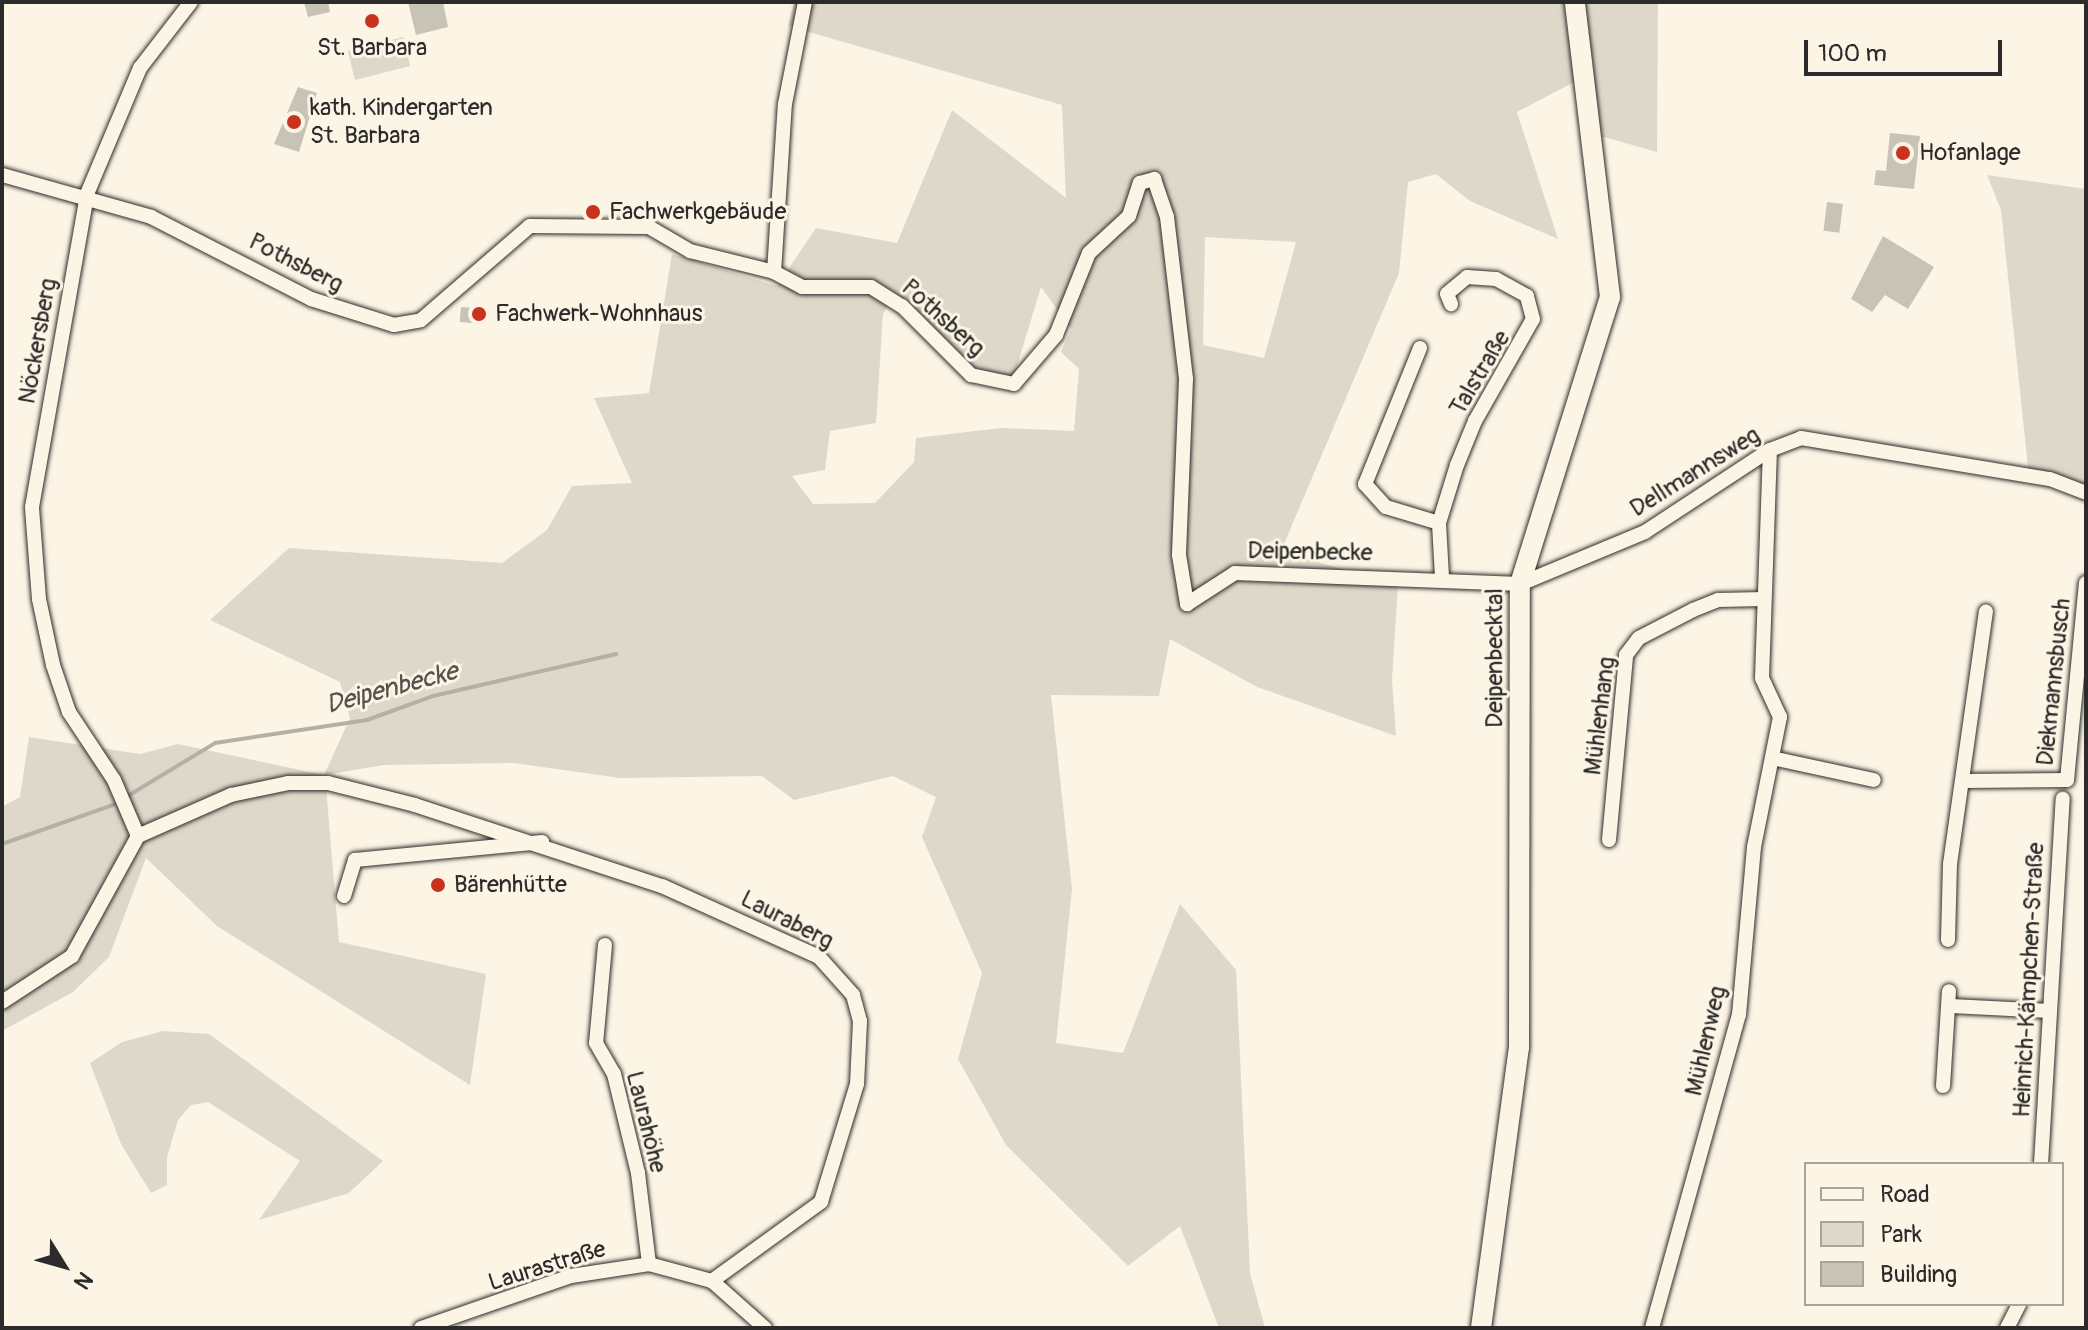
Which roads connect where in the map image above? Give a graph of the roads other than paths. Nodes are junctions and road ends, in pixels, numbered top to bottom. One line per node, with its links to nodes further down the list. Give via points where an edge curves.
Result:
1 (191, 2): 5 (street, Nöckersberg, via 140,68)
2 (805, 2): 6 (street, via 785,104)
3 (1575, 2): 14 (main road, Deipenbecktal, via 1610,297)
4 (2, 175): 5 (street, Pothsberg)
5 (87, 194): 6 (street, Pothsberg, via 216,247 311,299 394,325 421,320 487,265 511,236 539,223 649,227 690,251); 22 (street, Nöckersberg, via 32,507 34,554 53,665 69,712 114,780)
6 (774, 272): 16 (street, Pothsberg, via 802,287 854,285 883,293 971,375 1014,384 1056,335 1093,247 1129,216 1140,183 1149,178 1158,182 1186,379 1179,555)
7 (1451, 304): 11 (street, Talstraße, via 1447,294 1467,277 1496,279 1527,296 1533,319 1475,421)
8 (1420, 348): 11 (street, via 1365,484 1386,507)
9 (1770, 450): 10 (street, Dellmannsweg, via 1815,438 1962,469 2050,479); 14 (street, Dellmannsweg, via 1645,532); 15 (street, Mühlenweg)
10 (2086, 493)
11 (1439, 523): 12 (street, Talstraße)
12 (1442, 577): 14 (street, via 1489,586); 16 (street, Deipenbecke, via 1235,573)
13 (2086, 583): 20 (street, Diekmannsbusch, via 2067,780)
14 (1520, 584): 39 (main road, Deipenbecktal, via 1519,1048)
15 (1764, 599): 18 (street, Mühlenweg, via 1762,678 1780,717); 23 (street, Mühlenhang, via 1718,600 1693,610 1639,638 1626,655)
16 (1187, 604)
17 (1986, 612): 20 (street)
18 (1772, 758): 19 (street); 40 (street, Mühlenweg, via 1754,847 1739,1015)
19 (1874, 780)
20 (1964, 781): 26 (street, via 1950,864)
21 (2063, 799): 31 (street, Heinrich-Kämpchen-Straße)
22 (138, 836): 24 (street, Lauraberg, via 231,795 312,780); 29 (street, via 72,956)
23 (1609, 840)
24 (543, 842): 25 (street, Lauraberg, via 355,860); 35 (street, Lauraberg, via 798,945 819,957 853,995 860,1021 857,1084 827,1191 821,1202)
25 (344, 896)
26 (1948, 940)
27 (605, 945): 34 (street, Laurahöhe, via 596,1043 614,1074 638,1173)
28 (1949, 991): 30 (street)
29 (2, 1002)
30 (1951, 1006): 31 (street); 32 (street)
31 (2050, 1011): 33 (street, Heinrich-Kämpchen-Straße)
32 (1943, 1086)
33 (2041, 1162)
34 (649, 1264): 35 (street, Laurastraße); 37 (street, Laurastraße, via 582,1273)
35 (712, 1281): 38 (street, Laurastraße)
36 (2018, 1306): 41 (street)
37 (421, 1328)
38 (765, 1328)
39 (1481, 1328)
40 (1652, 1328)
41 (2007, 1328)

